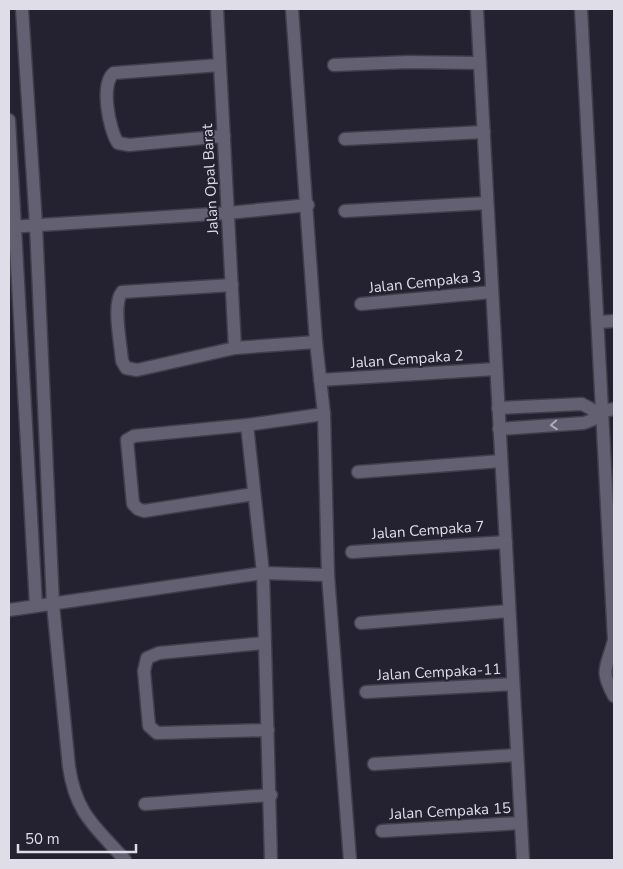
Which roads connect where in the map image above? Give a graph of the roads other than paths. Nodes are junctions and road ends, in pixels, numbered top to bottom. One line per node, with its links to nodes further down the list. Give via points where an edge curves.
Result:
1 (22, 9): 17 (street)
2 (217, 9): 7 (street, Jalan Opal Barat)
3 (292, 9): 14 (street)
4 (477, 9): 6 (street)
5 (581, 9): 23 (street)
6 (480, 63): 8 (street); 10 (street)
7 (220, 65): 11 (street, Jalan Opal Barat); 11 (street, via 111,75 108,85 110,127 118,143 129,145)
8 (334, 65)
9 (9, 120): 18 (street)
10 (484, 132): 12 (street); 13 (street)
11 (224, 136): 16 (street, Jalan Opal Barat)
12 (345, 139)
13 (487, 203): 15 (street); 20 (street)
14 (308, 205): 16 (street); 24 (street)
15 (345, 211)
16 (228, 214): 17 (street); 19 (street, Jalan Opal Barat)
17 (36, 225): 18 (street); 40 (street)
18 (13, 227): 41 (street)
19 (232, 286): 25 (street, Jalan Opal Barat); 25 (street, via 128,291 119,296 117,308 122,361 126,368 137,370)
20 (492, 292): 21 (street, Jalan Cempaka 3); 26 (street)
21 (361, 304)
22 (614, 321): 23 (street)
23 (599, 322): 29 (street)
24 (316, 342): 25 (street); 27 (street)
25 (235, 348)
26 (496, 370): 27 (street, Jalan Cempaka 2); 28 (street)
27 (320, 380): 30 (street)
28 (498, 408): 29 (street, via 582,404); 32 (street)
29 (605, 410): 32 (street, one-way to 32, via 584,423); 45 (street)
30 (324, 414): 31 (street); 39 (street)
31 (247, 425): 35 (street); 35 (street, via 134,436 127,440 126,447 133,504 138,509)
32 (499, 429): 33 (street)
33 (501, 460): 34 (street); 36 (street)
34 (358, 472)
35 (254, 494): 38 (street)
36 (506, 542): 37 (street, Jalan Cempaka 7); 43 (street)
37 (352, 552)
38 (263, 573): 39 (street); 40 (street); 46 (street)
39 (328, 575): 59 (street)
40 (53, 604): 41 (street); 57 (street, via 72,788 83,813)
41 (36, 606): 42 (street)
42 (9, 610)
43 (509, 611): 44 (street); 47 (street)
44 (360, 623)
45 (614, 640): 49 (street, via 604,668 606,683)
46 (264, 643): 50 (street); 50 (street, via 158,653 147,658 144,671 149,726 157,733)
47 (513, 684): 48 (street, Jalan Cempaka-11); 51 (street)
48 (366, 692)
49 (614, 696)
50 (268, 730): 53 (street)
51 (517, 755): 52 (street); 55 (street)
52 (374, 764)
53 (271, 795): 54 (street); 58 (street)
54 (145, 804)
55 (521, 824): 56 (street, Jalan Cempaka 15); 60 (street)
56 (382, 832)
57 (125, 860)
58 (271, 860)
59 (350, 860)
60 (523, 860)

